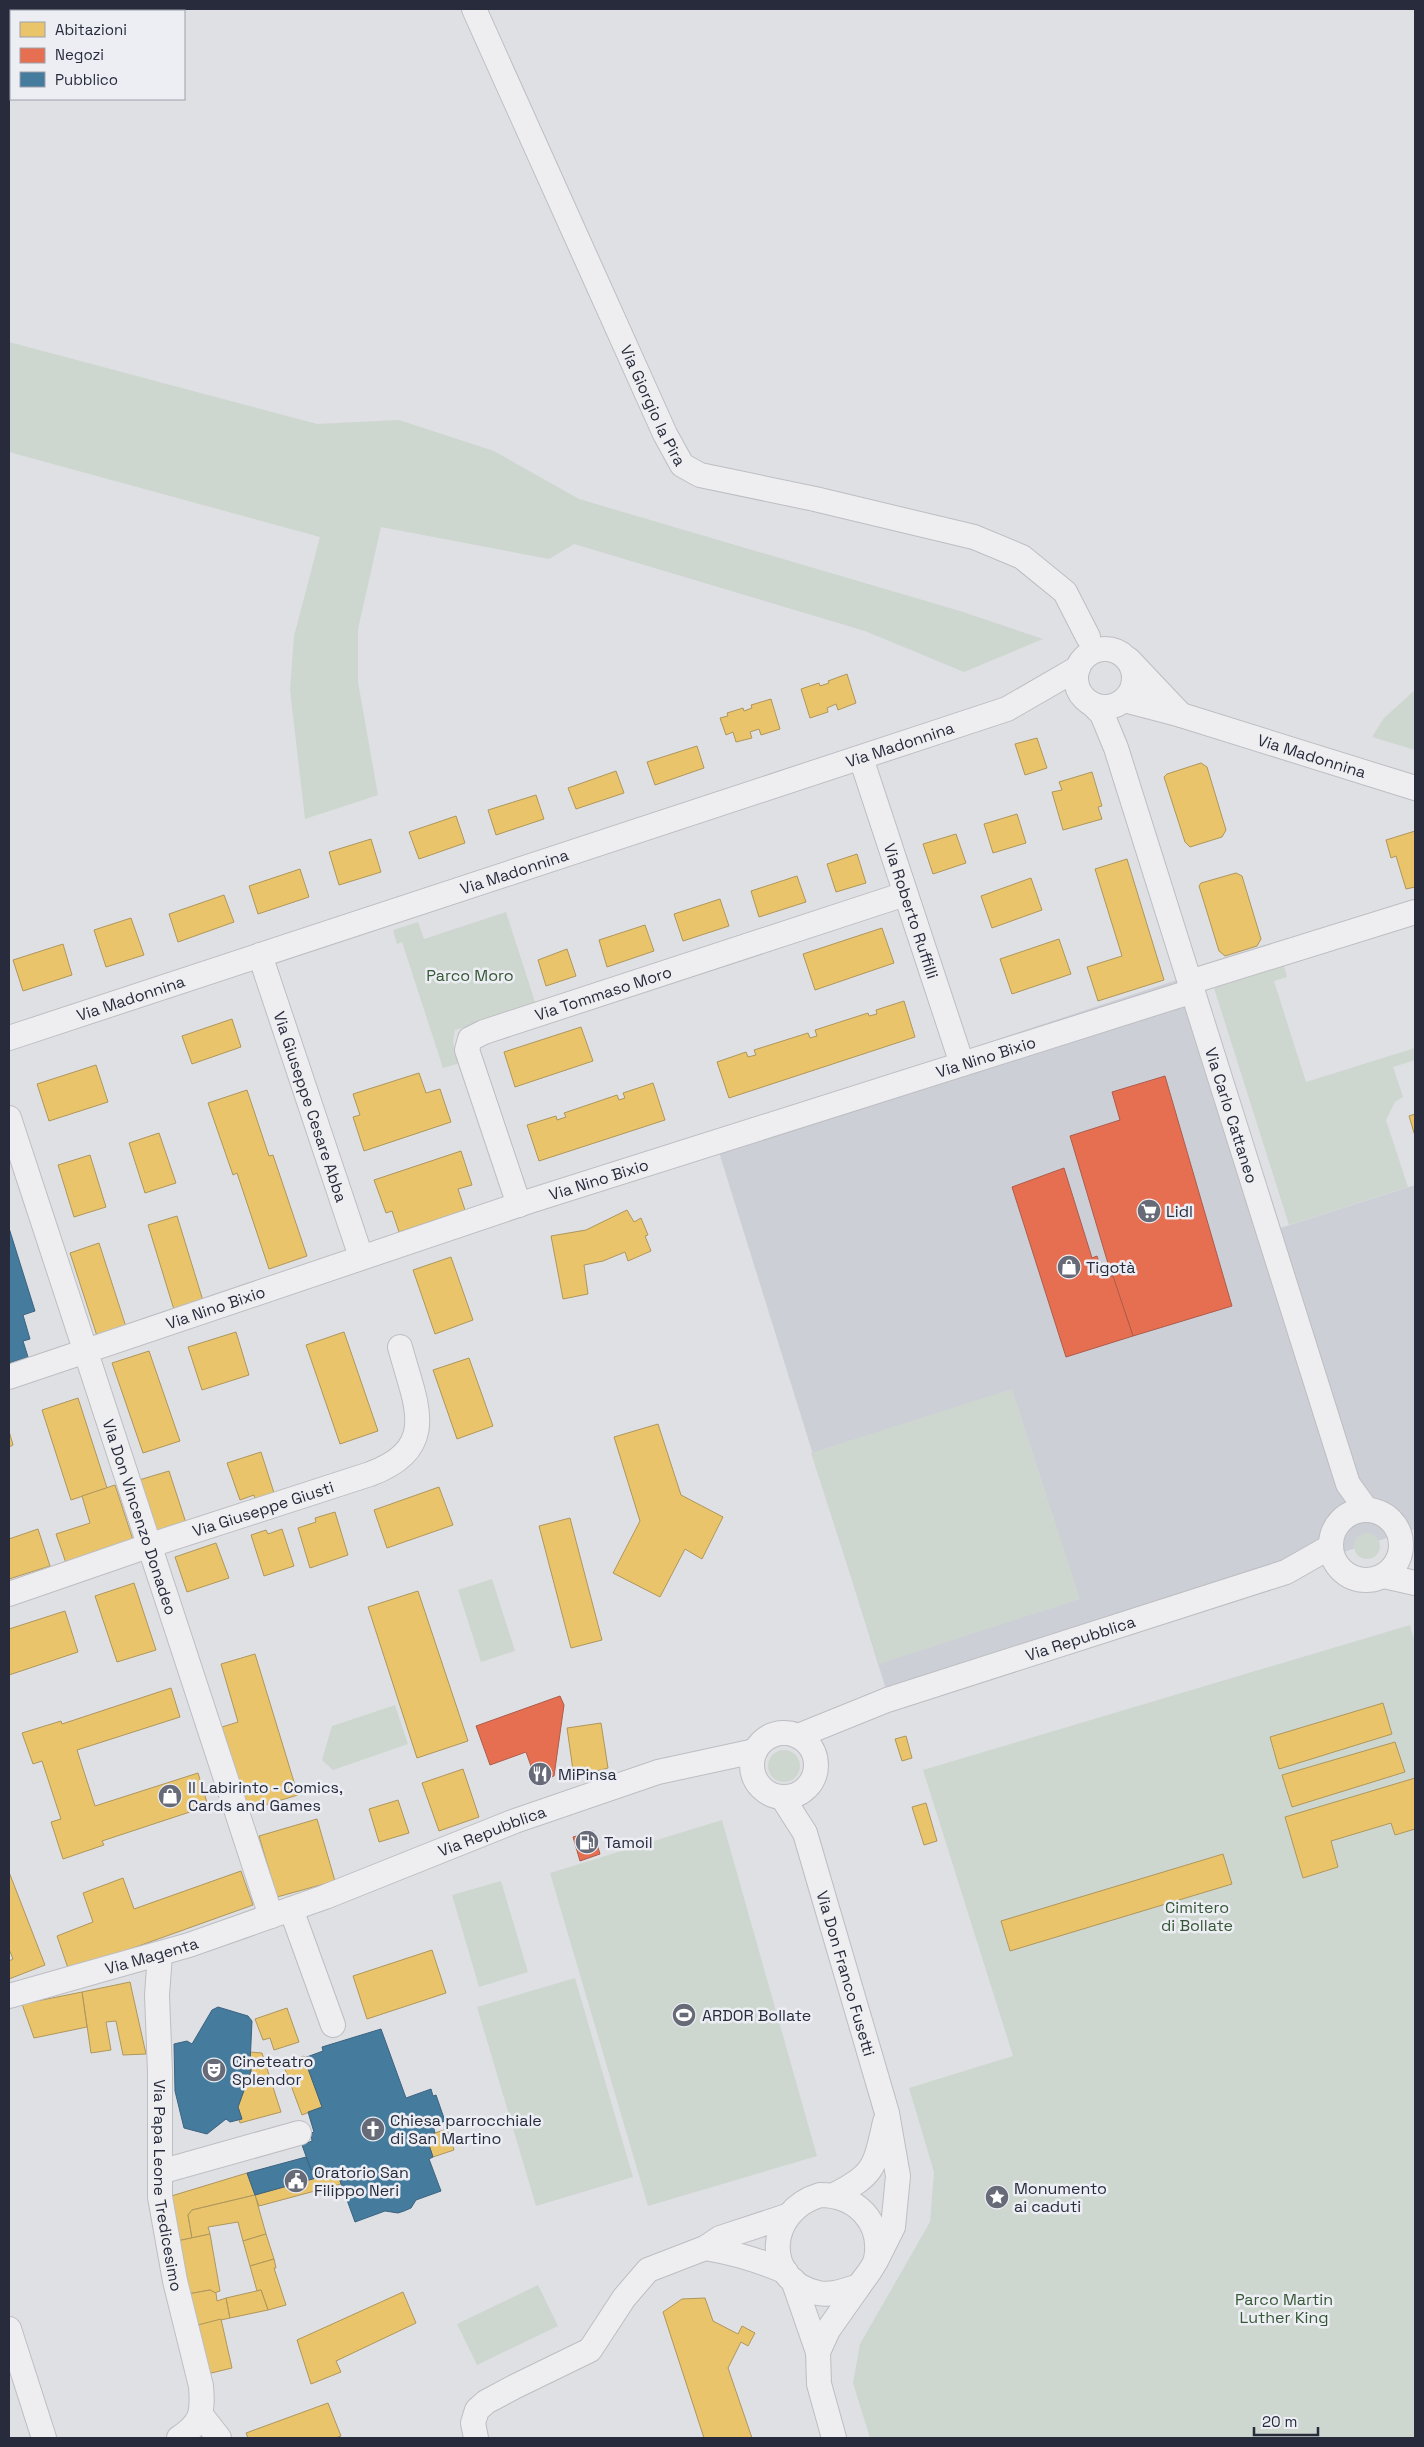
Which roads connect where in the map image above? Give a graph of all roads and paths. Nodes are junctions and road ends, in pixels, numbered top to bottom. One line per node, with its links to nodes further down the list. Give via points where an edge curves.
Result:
1 (474, 9): 2 (street, Via Giorgio la Pira, via 664,434 682,465 700,475 974,537 1022,557 1065,592)
2 (1088, 638)
3 (1125, 656): 4 (street, via 1117,651 1098,649 1089,653); 7 (street, via 1132,664 1134,683); 8 (street, Via Madonnina)
4 (1078, 668): 5 (street, Via Madonnina); 6 (street, via 1077,684)
5 (1020, 701): 6 (street, Via Madonnina); 10 (street, Via Madonnina, via 1006,709)
6 (1088, 701): 7 (street, via 1102,707); 9 (street, Via Carlo Cattaneo, via 1102,714)
7 (1122, 702): 8 (street, Via Madonnina); 9 (street, Via Carlo Cattaneo, via 1116,722)
8 (1181, 715): 11 (street, Via Madonnina)
9 (1116, 748): 15 (street, Via Carlo Cattaneo)
10 (861, 758): 12 (street, Via Roberto Ruffilli); 14 (street, Via Madonnina)
11 (1415, 788)
12 (905, 894): 17 (street, Via Roberto Ruffilli); 19 (street, Via Tommaso Moro, via 470,1039 468,1050)
13 (1415, 912): 15 (street, Via Nino Bixio)
14 (260, 955): 16 (street, Via Madonnina); 20 (street, Via Giuseppe Cesare Abba)
15 (1191, 987): 17 (street, Via Nino Bixio); 24 (street, Via Carlo Cattaneo)
16 (9, 1038)
17 (962, 1064): 19 (street, Via Nino Bixio)
18 (9, 1118): 22 (street, Via Don Vincenzo Donadeo)
19 (519, 1205): 20 (street, Via Nino Bixio)
20 (361, 1258): 22 (street, Via Nino Bixio)
21 (400, 1347): 26 (street, Via Giuseppe Giusti, via 419,1424 412,1443 395,1463)
22 (86, 1350): 23 (street, Via Nino Bixio); 26 (street, Via Don Vincenzo Donadeo)
23 (9, 1377)
24 (1355, 1513): 25 (street, via 1386,1515); 28 (street, via 1337,1524 1332,1535)
25 (1404, 1522): 27 (street, via 1402,1540)
26 (151, 1545): 31 (street, Via Giuseppe Giusti); 41 (street, Via Don Vincenzo Donadeo)
27 (1408, 1554): 29 (street)
28 (1335, 1557): 29 (street, via 1348,1576 1360,1580); 32 (street, Via Repubblica)
29 (1384, 1576): 30 (street)
30 (1415, 1583)
31 (9, 1594)
32 (875, 1706): 33 (street, Via Repubblica); 35 (street, Via Repubblica)
33 (798, 1736): 34 (street, via 778,1734 761,1743); 35 (street)
34 (755, 1751): 36 (street, Via Repubblica); 37 (street, via 752,1759)
35 (814, 1755): 38 (street, via 815,1772)
36 (699, 1765): 37 (street, Via Repubblica); 41 (street, Via Repubblica, via 658,1772 590,1794)
37 (754, 1776): 39 (street, via 765,1791)
38 (807, 1787): 39 (street, via 800,1793); 40 (street, Via Don Franco Fusetti)
39 (782, 1797): 40 (street, Via Don Franco Fusetti)
40 (805, 1833): 45 (street, Via Don Franco Fusetti)
41 (281, 1913): 42 (street, Via Magenta); 44 (street, Via Don Vincenzo Donadeo)
42 (160, 1954): 43 (street, Via Magenta); 47 (street, Via Papa Leone Tredicesimo, via 157,2002)
43 (9, 1996)
44 (333, 2025)
45 (887, 2114): 48 (street, Via Don Franco Fusetti, via 870,2172 858,2184); 51 (street, Via Don Franco Fusetti, via 898,2176 893,2227)
46 (299, 2133): 47 (street)
47 (160, 2172): 56 (street, Via Papa Leone Tredicesimo, via 162,2216 201,2386)
48 (834, 2195): 49 (street, via 807,2199); 51 (street, via 856,2205 872,2223)
49 (787, 2216): 50 (street, via 720,2238); 52 (street, via 778,2244 780,2258)
50 (705, 2248): 52 (street, via 750,2258); 60 (street, via 648,2270 624,2298 590,2350 486,2402 477,2410 473,2423)
51 (876, 2261): 53 (street)
52 (789, 2276): 53 (street, via 805,2289 819,2293 834,2293); 55 (street)
53 (859, 2286): 55 (street, via 828,2330)
54 (9, 2329): 57 (street)
55 (818, 2352): 61 (street, via 820,2384)
56 (201, 2415): 58 (street, via 196,2424); 59 (street)
57 (44, 2438)
58 (179, 2438)
59 (219, 2438)
60 (476, 2438)
61 (834, 2438)

